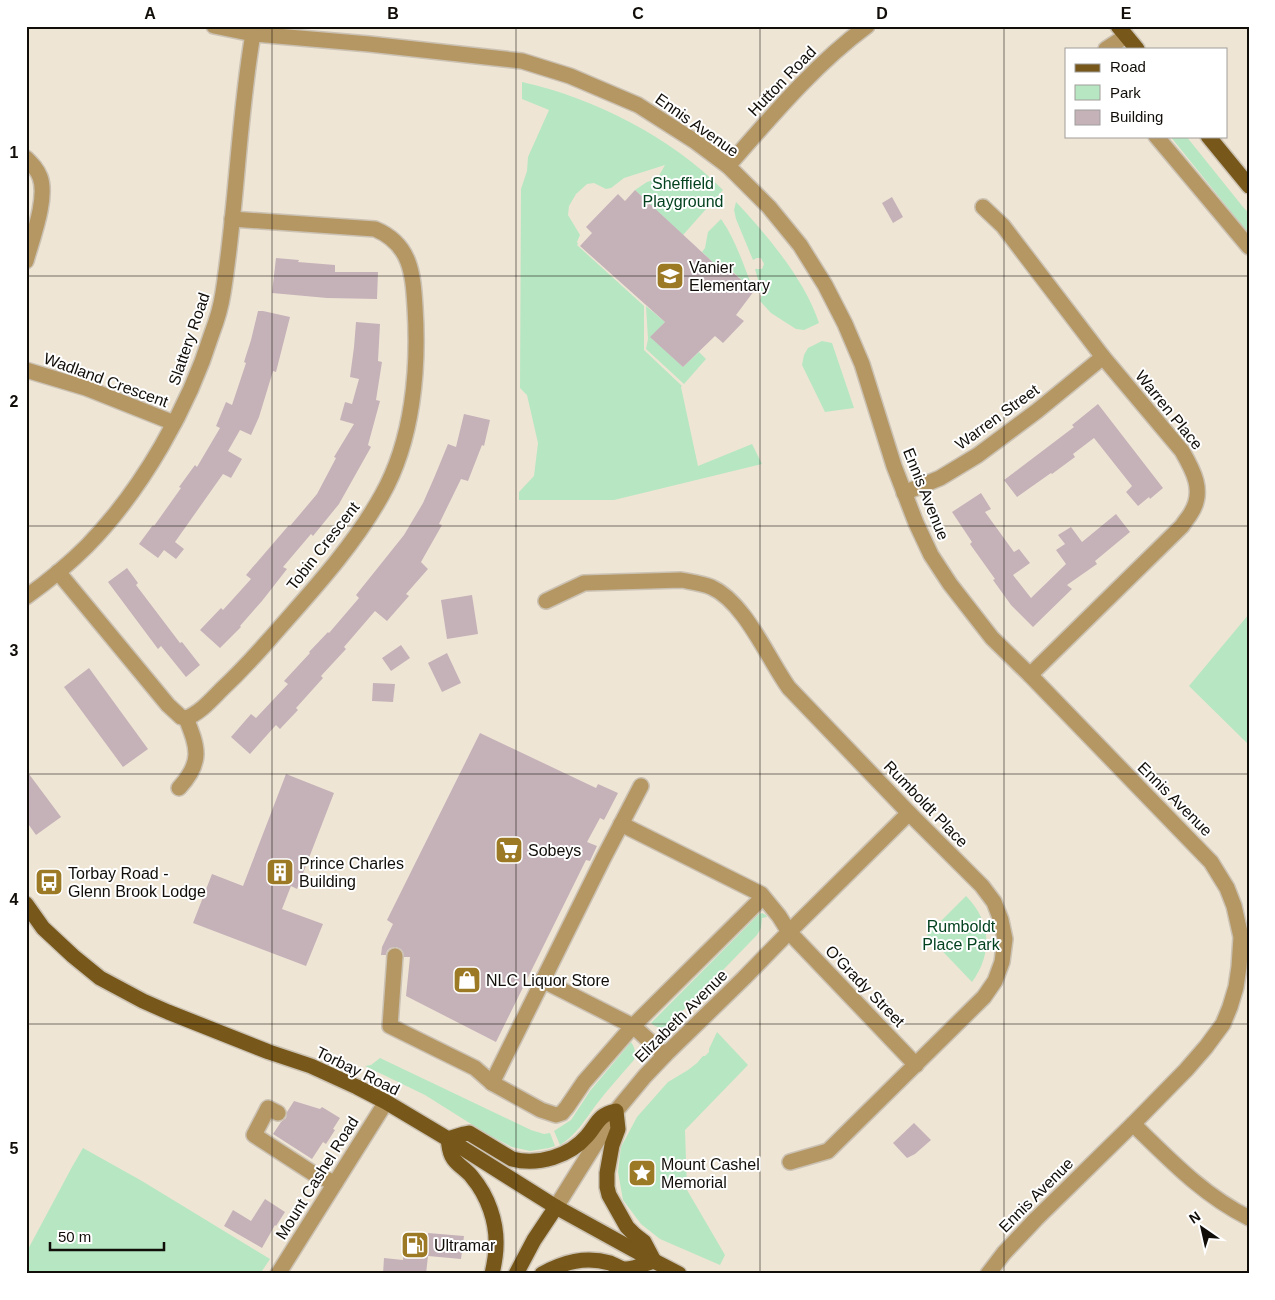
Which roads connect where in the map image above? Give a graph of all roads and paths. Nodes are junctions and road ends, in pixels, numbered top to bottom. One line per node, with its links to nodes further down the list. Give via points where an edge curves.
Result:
1 (214, 26): 5 (street, Ennis Avenue)
2 (867, 26): 4 (street, Hutton Road)
3 (1122, 31): 6 (street); 7 (main road)
4 (848, 32): 11 (street, Hutton Road)
5 (253, 34): 11 (street, Ennis Avenue, via 522,61 570,76 638,105); 14 (street, Slattery Road)
6 (1107, 48)
7 (1135, 48)
8 (1158, 138): 15 (street)
9 (1210, 138): 12 (main road)
10 (26, 158): 16 (street, via 36,167 43,194)
11 (728, 166): 20 (street, Ennis Avenue, via 769,207 800,245 825,285 862,364)
12 (1249, 186)
13 (983, 207): 17 (street, Warren Place, via 1003,226)
14 (232, 219): 19 (street, Slattery Road, via 223,294 216,320 199,372); 25 (street, Tobin Crescent, via 375,229 385,233 403,251 409,264 416,363 405,436 383,494 365,522 350,545 251,661 209,702)
15 (1249, 246)
16 (26, 261)
17 (1103, 357): 20 (street, Warren Street, via 978,454 940,478); 24 (street, Warren Place, via 1182,450 1197,481 1198,497 1182,526)
18 (26, 370): 19 (street, Wadland Crescent, via 86,388)
19 (174, 423): 21 (street, Slattery Road, via 138,483 110,520)
20 (904, 493): 24 (street, Ennis Avenue, via 931,555 950,584 992,638)
21 (58, 572): 22 (street, Slattery Road); 25 (street, via 168,705)
22 (26, 597)
23 (546, 601): 28 (street, Rumboldt Place, via 584,583 681,580 711,588 738,609 789,688)
24 (1030, 675): 42 (street, Ennis Avenue, via 1211,862 1227,888 1238,923 1241,937 1239,967 1223,1024 1186,1070)
25 (186, 718): 27 (street, via 197,750 196,762)
26 (641, 786): 29 (street)
27 (179, 788)
28 (909, 813): 32 (street, Elizabeth Avenue); 37 (street, Rumboldt Place, via 982,886 1002,920 1005,939 1002,962 984,997)
29 (620, 824): 30 (street); 34 (street)
30 (764, 897): 32 (street, O'Grady Street); 35 (street)
31 (26, 904): 39 (main road, Torbay Road, via 43,928 87,969 142,1002 319,1070)
32 (789, 932): 36 (street, Elizabeth Avenue); 37 (street, O'Grady Street)
33 (395, 956): 38 (street, via 390,1026 475,1068)
34 (542, 980): 35 (street); 38 (street)
35 (633, 1026): 36 (street); 38 (street, via 562,1112 556,1115)
36 (665, 1055): 40 (street, Elizabeth Avenue)
37 (916, 1065): 44 (street, Rumboldt Place, via 828,1151)
38 (492, 1083)
39 (386, 1102): 43 (main road, Torbay Road); 45 (street, Mount Cashel Road)
40 (616, 1111): 43 (main road, via 602,1116 578,1145 536,1162 512,1159 469,1134); 46 (street, Elizabeth Avenue); 48 (main road, via 618,1129 607,1173 609,1195 627,1227 644,1242)
41 (278, 1113): 45 (street, via 268,1108 254,1135 314,1174)
42 (1133, 1124): 47 (street, via 1212,1197); 54 (street, Ennis Avenue, via 1036,1219)
43 (448, 1138): 46 (main road, Torbay Road); 50 (main road, via 453,1158 474,1178 492,1216 496,1247)
44 (790, 1162)
45 (335, 1183): 49 (street, Mount Cashel Road)
46 (556, 1207): 48 (main road, Torbay Road); 51 (main road, Elizabeth Avenue)
47 (1249, 1218)
48 (654, 1261): 52 (main road, via 626,1270 596,1260 565,1262); 53 (main road, Torbay Road)
49 (278, 1274)
50 (492, 1274)
51 (516, 1274)
52 (542, 1274)
53 (679, 1274)
54 (988, 1274)

